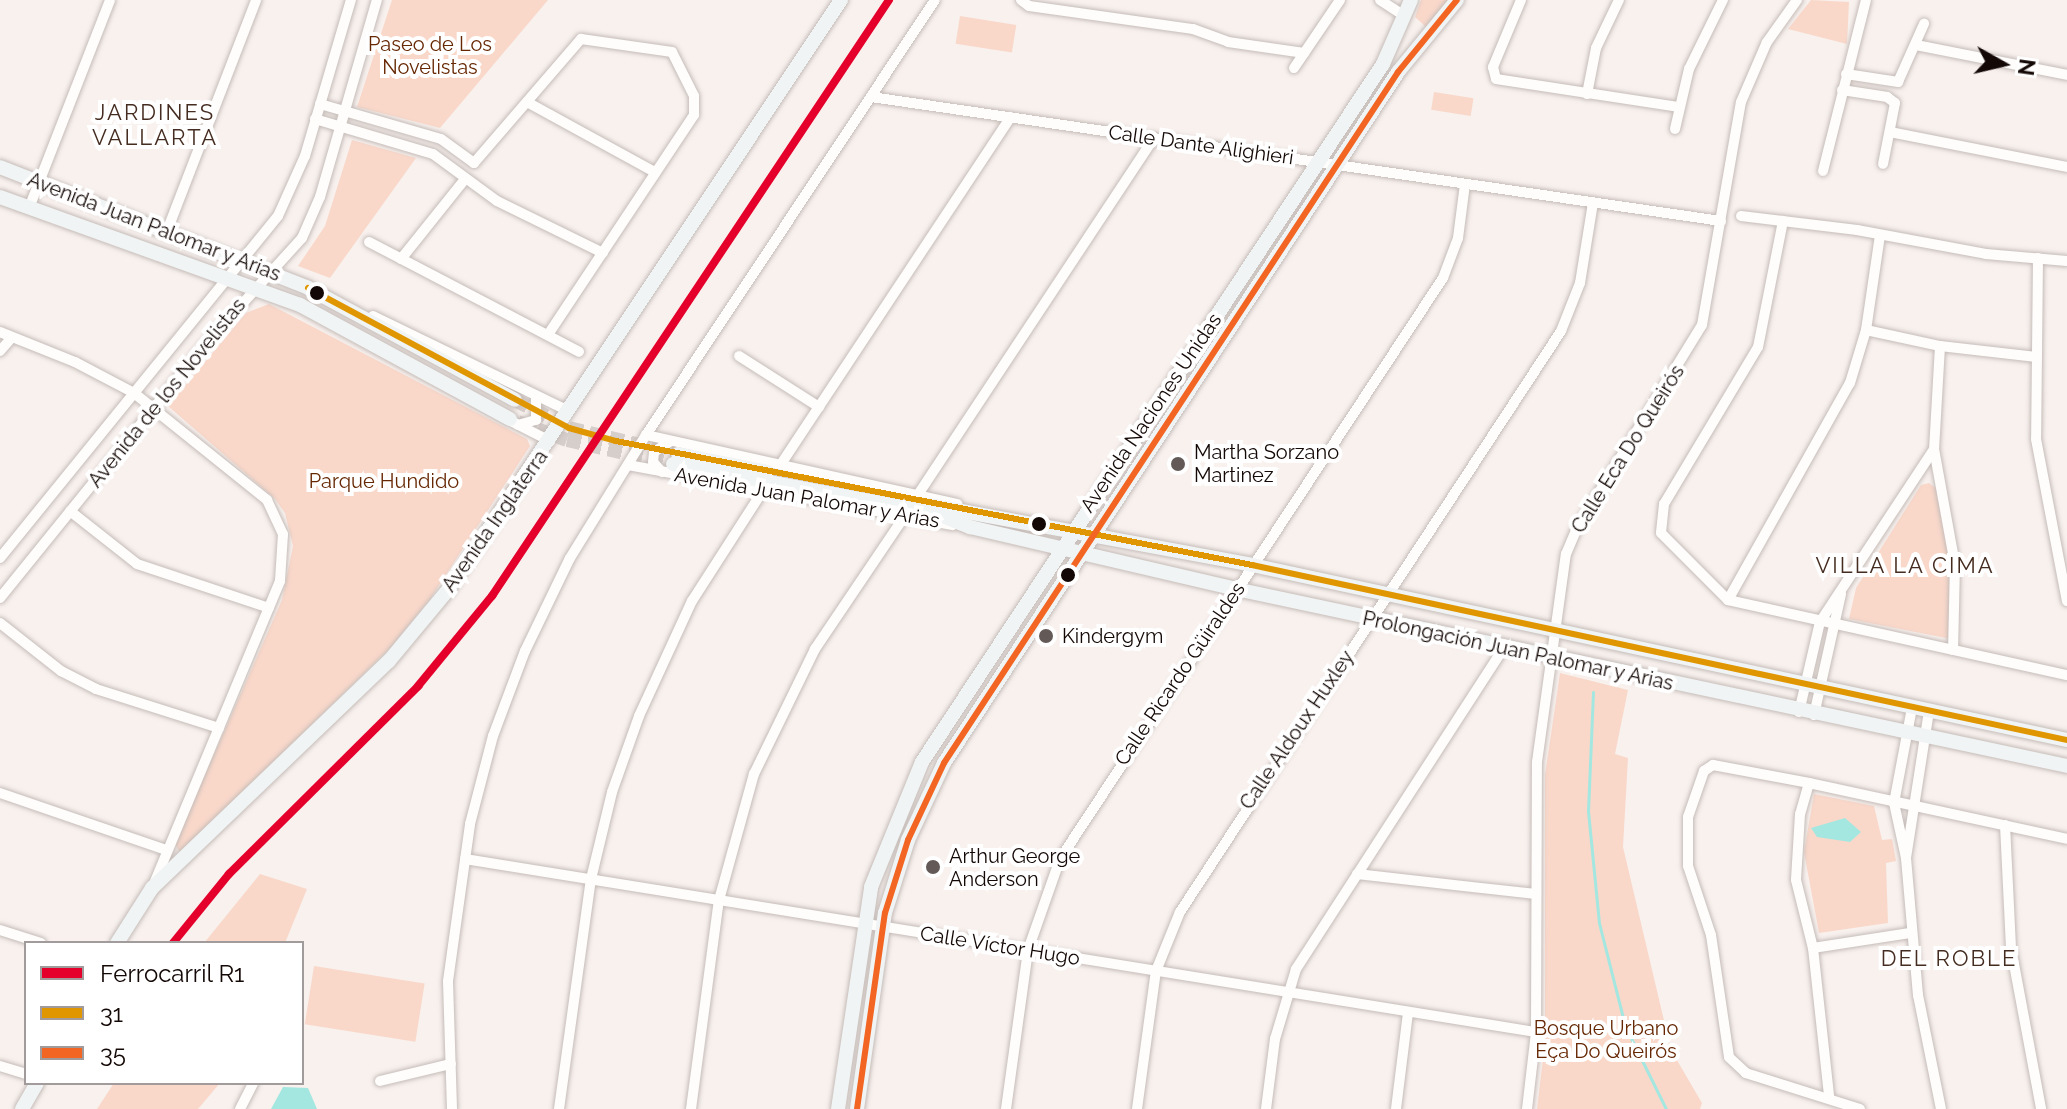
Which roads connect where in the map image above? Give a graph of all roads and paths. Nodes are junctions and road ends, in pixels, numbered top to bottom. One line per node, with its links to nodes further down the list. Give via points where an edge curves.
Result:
1 (110, 0): 46 (street)
2 (256, 0): 54 (street)
3 (351, 0): 29 (street, Avenida de los Novelistas)
4 (377, 0): 31 (street, Avenida de los Novelistas)
5 (841, 0): 80 (main road, Avenida Inglaterra)
6 (935, 0): 27 (street)
7 (1021, 0): 21 (street, via 1029,6 1193,29 1228,42)
8 (1340, 0): 21 (street)
9 (1380, 0): 17 (street)
10 (1411, 0): 17 (main road, Avenida Naciones Unidas)
11 (1457, 0): 19 (main road, Avenida Naciones Unidas)
12 (1521, 0): 26 (street, via 1497,55 1494,76)
13 (1619, 0): 26 (street, via 1596,48)
14 (1723, 0): 30 (street, via 1698,45)
15 (1797, 0): 52 (street, Calle Eca Do Queirós, via 1767,42 1745,90)
16 (1866, 0): 23 (street)
17 (1402, 18): 19 (main road, via 1409,35); 38 (main road, Avenida Naciones Unidas, via 1383,64)
18 (1924, 24): 20 (street)
19 (1427, 39): 40 (main road, Avenida Naciones Unidas, via 1398,72)
20 (1916, 45): 23 (street, via 1898,82); 24 (street)
21 (1304, 53): 22 (street)
22 (1294, 68)
23 (1846, 74): 25 (street)
24 (2067, 75)
25 (1842, 90): 36 (street, via 1892,99 1896,108); 43 (street)
26 (1587, 94): 30 (street)
27 (871, 97): 32 (street, Calle Dante Alighieri); 82 (street)
28 (527, 102): 31 (street, via 474,163 441,139); 44 (street); 44 (street, via 581,39 672,52 695,105)
29 (320, 104): 31 (street); 33 (street, Avenida de los Novelistas)
30 (1678, 107): 35 (street)
31 (345, 111): 34 (street, Avenida de los Novelistas)
32 (1011, 117): 37 (street, Calle Dante Alighieri); 78 (street)
33 (315, 119): 34 (street); 60 (street, Avenida de los Novelistas, via 293,187 278,216)
34 (341, 126): 45 (street, via 433,154); 62 (street, Avenida de los Novelistas, via 311,224)
35 (1675, 129)
36 (1890, 132): 39 (street); 42 (street)
37 (1154, 138): 38 (street, Calle Dante Alighieri); 89 (street)
38 (1317, 162): 40 (street, Calle Dante Alighieri); 94 (main road, Avenida Naciones Unidas)
39 (1883, 164)
40 (1336, 165): 47 (street, Calle Dante Alighieri); 95 (main road, Avenida Naciones Unidas)
41 (0, 167): 46 (main road, Avenida Juan Palomar y Arias)
42 (2067, 167)
43 (1823, 171)
44 (655, 172): 57 (street)
45 (465, 179): 57 (street, via 543,227); 59 (street)
46 (39, 182): 50 (street); 54 (main road, Avenida Juan Palomar y Arias)
47 (1465, 184): 49 (street, Calle Dante Alighieri); 99 (street, Calle Ricardo Güiraldes, via 1458,238 1443,278)
48 (0, 197): 50 (main road, Avenida Juan Palomar y Arias)
49 (1593, 203): 52 (street, Calle Dante Alighieri); 102 (street, Calle Aldoux Huxley, via 1580,283 1561,331)
50 (29, 208): 63 (main road, Avenida Juan Palomar y Arias)
51 (1741, 216): 53 (street)
52 (1721, 221): 111 (street, Calle Eca Do Queirós, via 1702,325 1572,537)
53 (1783, 221): 55 (street); 104 (street, via 1758,347 1659,519 1666,539)
54 (167, 231): 60 (main road, Avenida Juan Palomar y Arias)
55 (1880, 235): 58 (street); 66 (street)
56 (369, 242): 59 (street)
57 (603, 253): 68 (street)
58 (2038, 258): 61 (street); 74 (street)
59 (401, 259): 68 (street)
60 (243, 260): 62 (main road, Avenida Juan Palomar y Arias); 63 (street, Avenida de los Novelistas)
61 (2067, 261)
62 (274, 272): 64 (main road, Avenida Juan Palomar y Arias); 65 (street, Avenida de los Novelistas)
63 (227, 279): 65 (main road, Avenida Juan Palomar y Arias); 75 (street, Avenida de los Novelistas)
64 (308, 288): 76 (street, Avenida Juan Palomar y Arias); 77 (main road, Avenida Juan Palomar y Arias)
65 (252, 289): 79 (street, Avenida de los Novelistas); 81 (main road, Avenida Juan Palomar y Arias, via 320,315)
66 (1866, 330): 70 (street); 104 (street, via 1838,411 1766,526)
67 (0, 332): 69 (street)
68 (548, 335): 72 (street)
69 (12, 337): 71 (street); 75 (street)
70 (1940, 346): 74 (street); 84 (street)
71 (0, 351)
72 (579, 352)
73 (739, 356): 78 (street)
74 (2036, 357): 105 (street, via 2039,469)
75 (134, 393): 79 (street); 98 (street, Avenida de los Novelistas)
76 (536, 397): 80 (street, Avenida Juan Palomar y Arias); 81 (street, via 536,420)
77 (515, 400)
78 (819, 407): 86 (street)
79 (153, 408): 90 (street, Avenida de los Novelistas); 106 (street, via 274,510 285,561)
80 (569, 411): 83 (main road, Avenida Inglaterra)
81 (514, 422): 83 (street, Avenida Juan Palomar y Arias)
82 (646, 435): 85 (street, Avenida Juan Palomar y Arias); 87 (street)
83 (550, 441): 131 (main road, Avenida Inglaterra, via 419,627)
84 (1934, 449): 101 (street); 113 (street, via 1955,564)
85 (672, 458): 86 (street, Avenida Juan Palomar y Arias); 87 (street, Avenida Juan Palomar y Arias); 88 (street, Avenida Juan Palomar y Arias); 91 (main road, Avenida Juan Palomar y Arias); 93 (main road, Avenida Juan Palomar y Arias, via 935,513)
86 (781, 464): 89 (street, Avenida Juan Palomar y Arias)
87 (628, 465): 134 (street, via 545,606 508,692 479,781)
88 (764, 489): 92 (street, Avenida Juan Palomar y Arias); 136 (street, via 692,601 660,668 612,792)
89 (919, 493): 91 (street, Avenida Juan Palomar y Arias)
90 (70, 511): 103 (street, Avenida de los Novelistas); 106 (street, via 137,564)
91 (988, 513): 94 (main road, Prolongación Juan Palomar y Arias)
92 (904, 517): 93 (street, Avenida Juan Palomar y Arias); 139 (street, via 815,649 780,712 732,843)
93 (970, 527): 96 (main road, Prolongación Juan Palomar y Arias)
94 (1074, 529): 95 (main road, Prolongación Juan Palomar y Arias); 96 (main road, Avenida Naciones Unidas)
95 (1093, 533): 97 (main road, Avenida Naciones Unidas); 99 (main road, Prolongación Juan Palomar y Arias)
96 (1062, 546): 97 (main road, Prolongación Juan Palomar y Arias); 141 (main road, Avenida Naciones Unidas, via 922,762 882,853)
97 (1082, 551): 100 (main road, Prolongación Juan Palomar y Arias); 142 (main road, Avenida Naciones Unidas, via 944,763 908,840)
98 (0, 558)
99 (1252, 565): 100 (street, Calle Ricardo Güiraldes); 102 (main road, Prolongación Juan Palomar y Arias)
100 (1236, 589): 107 (main road, Prolongación Juan Palomar y Arias); 148 (street, Calle Ricardo Güiraldes, via 1074,833 1046,892)
101 (1842, 592): 108 (street); 110 (street)
102 (1387, 594): 107 (street, Calle Aldoux Huxley); 111 (main road, Prolongación Juan Palomar y Arias)
103 (0, 598)
104 (1728, 600): 108 (street)
105 (2067, 601)
106 (269, 608): 120 (street)
107 (1371, 618): 112 (main road, Prolongación Juan Palomar y Arias); 149 (street, Calle Aldoux Huxley, via 1196,882)
108 (1820, 622): 110 (street); 116 (street)
109 (0, 623): 120 (street, via 61,671 96,689)
110 (1834, 625): 113 (street); 116 (street)
111 (1555, 630): 114 (street, Calle Eca Do Queirós); 116 (main road, Prolongación Juan Palomar y Arias)
112 (1504, 647): 114 (main road, Prolongación Juan Palomar y Arias); 135 (street)
113 (1953, 650): 115 (street)
114 (1551, 657): 119 (main road, Prolongación Juan Palomar y Arias); 138 (street, Calle Eca Do Queirós, via 1535,784)
115 (2067, 675)
116 (1813, 687): 117 (main road, Prolongación Juan Palomar y Arias); 119 (street)
117 (1912, 708): 118 (main road, Prolongación Juan Palomar y Arias); 121 (street)
118 (1929, 711): 122 (street); 123 (main road, Prolongación Juan Palomar y Arias)
119 (1806, 714): 121 (main road, Prolongación Juan Palomar y Arias)
120 (219, 728): 132 (street)
121 (1907, 735): 122 (main road, Prolongación Juan Palomar y Arias); 127 (street)
122 (1924, 739): 124 (main road, Prolongación Juan Palomar y Arias); 128 (street)
123 (2067, 740)
124 (2067, 766)
125 (1809, 783): 127 (street); 147 (street, via 1797,835 1796,880); 159 (street, via 1713,765 1704,771 1688,817 1688,866 1711,935 1725,1045 1734,1067)
126 (0, 793): 132 (street)
127 (1894, 803): 128 (street); 133 (street)
128 (1912, 805): 129 (street); 133 (street)
129 (2005, 825): 130 (street); 174 (street, via 2011,948)
130 (2067, 839)
131 (206, 841): 137 (main road, Avenida Inglaterra); 140 (main road, Avenida Inglaterra)
132 (164, 849): 137 (street)
133 (1906, 858): 144 (street)
134 (465, 859): 136 (street, Calle Víctor Hugo); 153 (street, via 448,981)
135 (1357, 874): 138 (street); 150 (street, via 1307,949)
136 (591, 879): 139 (street, Calle Víctor Hugo); 163 (street)
137 (152, 888): 140 (main road, Avenida Inglaterra)
138 (1536, 894): 152 (street, Calle Eca Do Queirós)
139 (719, 900): 141 (street, Calle Víctor Hugo); 164 (street)
140 (131, 921): 146 (main road, Avenida Inglaterra)
141 (864, 924): 142 (street, Calle Víctor Hugo); 165 (main road, Avenida Naciones Unidas)
142 (882, 927): 148 (street, Calle Víctor Hugo); 166 (main road, Avenida Naciones Unidas)
143 (0, 930): 145 (street)
144 (1910, 933): 147 (street); 173 (street)
145 (35, 941)
146 (118, 941)
147 (1813, 948): 159 (street)
148 (1028, 950): 149 (street, Calle Víctor Hugo); 167 (street, Calle Ricardo Güiraldes)
149 (1156, 971): 150 (street, Calle Víctor Hugo); 168 (street, Calle Aldoux Huxley)
150 (1288, 991): 151 (street, Calle Víctor Hugo); 169 (street)
151 (1408, 1012): 152 (street, Calle Víctor Hugo); 170 (street)
152 (1536, 1032): 171 (street, Calle Eca Do Queirós)
153 (451, 1064): 156 (street); 162 (street)
154 (0, 1066): 155 (street)
155 (24, 1073)
156 (380, 1081)
157 (36, 1085): 160 (main road)
158 (252, 1085): 161 (street)
159 (1829, 1096): 172 (street)
160 (22, 1109)
161 (240, 1109)
162 (452, 1109)
163 (559, 1109)
164 (691, 1109)
165 (838, 1109)
166 (857, 1109)
167 (1006, 1109)
168 (1137, 1109)
169 (1266, 1109)
170 (1396, 1109)
171 (1527, 1109)
172 (1860, 1109)
173 (1941, 1109)
174 (2041, 1109)

